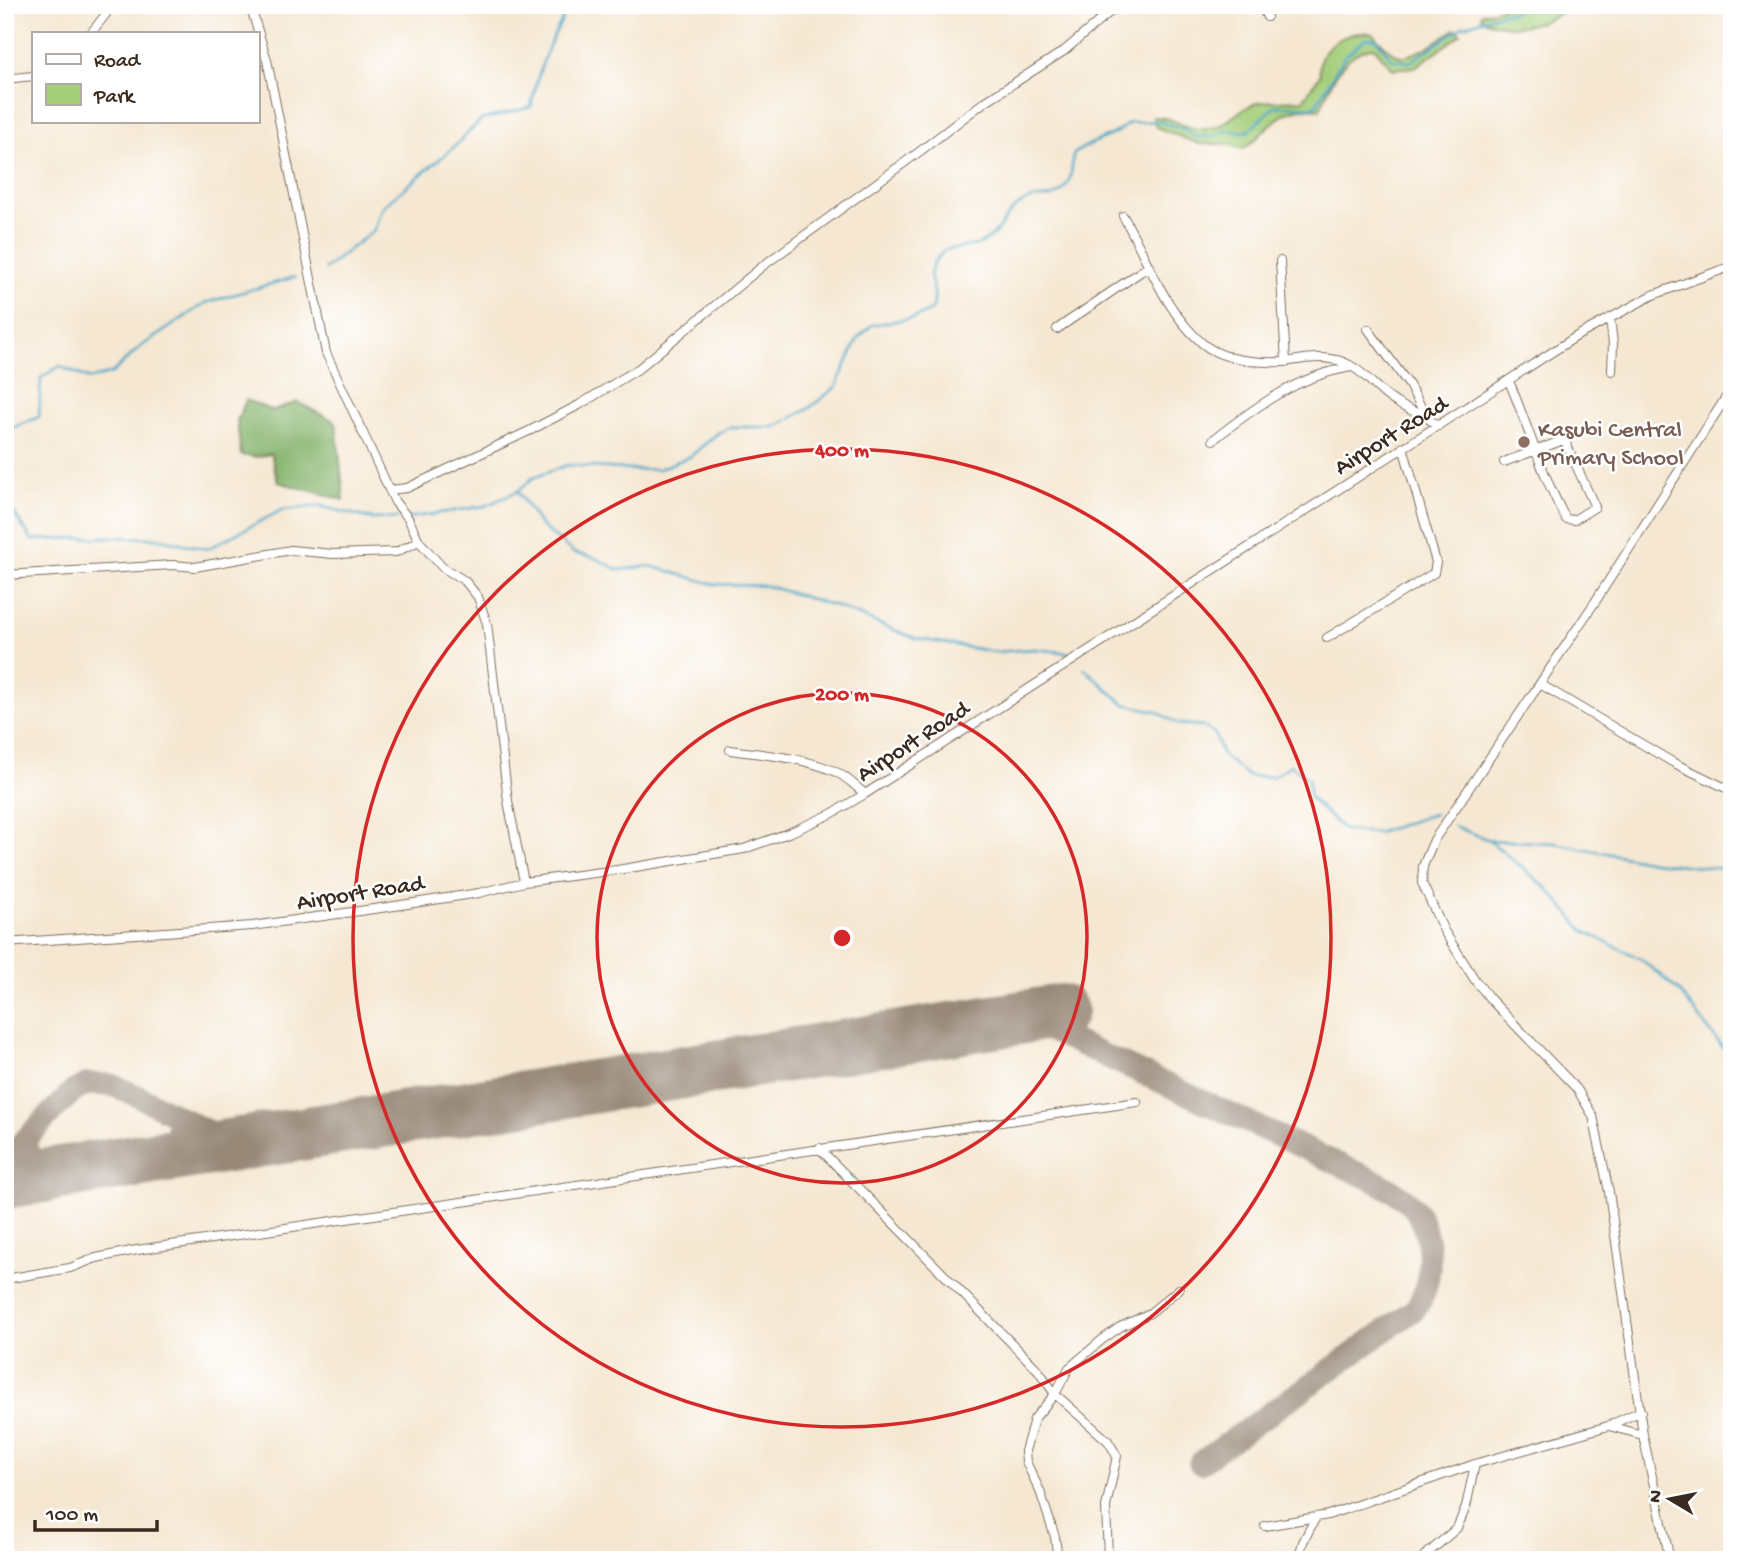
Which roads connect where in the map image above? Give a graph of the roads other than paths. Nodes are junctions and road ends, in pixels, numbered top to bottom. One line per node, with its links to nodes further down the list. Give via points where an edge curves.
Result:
1 (103, 5): 6 (street, via 106,14)
2 (250, 5): 7 (street)
3 (1118, 5): 29 (street, via 1064,51 983,103 764,265 638,369 528,431 407,488)
4 (1261, 5): 5 (street)
5 (1267, 17)
6 (92, 32)
7 (258, 32)
8 (259, 34): 29 (street, via 326,353)
9 (32, 76): 10 (street)
10 (5, 79)
11 (1123, 216): 13 (street)
12 (1280, 261): 18 (street)
13 (1149, 266): 16 (street); 18 (street, via 1177,316 1206,346 1240,359)
14 (1732, 266): 15 (street, Airport Road, via 1653,295)
15 (1610, 317): 20 (street); 21 (street, Airport Road)
16 (1057, 329)
17 (1368, 329): 23 (street)
18 (1286, 362): 19 (street, via 1330,358)
19 (1352, 367): 23 (street, via 1397,403); 25 (street, via 1290,386)
20 (1612, 371)
21 (1509, 381): 24 (street, Airport Road); 27 (street)
22 (1732, 388): 33 (street)
23 (1425, 414): 24 (street)
24 (1438, 426): 26 (street, Airport Road)
25 (1213, 440)
26 (1403, 447): 32 (street, via 1436,562 1434,573); 36 (street, Airport Road)
27 (1537, 450): 27 (street, via 1565,441 1595,507 1574,520 1566,519); 28 (street)
28 (1504, 462)
29 (390, 491): 30 (street)
30 (419, 541): 31 (street, via 396,552 291,550 195,567); 37 (street, via 442,567 465,581 482,607 508,801)
31 (5, 575)
32 (1326, 638)
33 (1540, 684): 35 (street, via 1674,763); 44 (street, via 1434,840 1423,866 1422,883 1444,931 1475,980 1577,1089 1593,1116 1609,1192)
34 (730, 750): 36 (street, via 821,766 847,778)
35 (1732, 791)
36 (865, 794): 37 (street, Airport Road, via 792,832 744,849)
37 (524, 882): 38 (street, Airport Road, via 479,893 252,926)
38 (5, 943)
39 (1137, 1102): 40 (street)
40 (819, 1148): 41 (street, via 137,1250); 43 (street, via 1038,1370)
41 (5, 1279)
42 (1179, 1290): 43 (street, via 1150,1313 1103,1339 1069,1368)
43 (1055, 1394): 50 (street, via 1108,1441 1116,1456 1106,1507); 51 (street, via 1034,1419 1025,1451 1055,1537)
44 (1640, 1411): 45 (street); 46 (street)
45 (1608, 1426): 46 (street); 47 (street)
46 (1643, 1435): 55 (street)
47 (1475, 1464): 48 (street); 54 (street, via 1457,1528)
48 (1316, 1517): 49 (street); 53 (street)
49 (1265, 1526)
50 (1109, 1559): 52 (street)
51 (1058, 1560)
52 (1087, 1560)
53 (1298, 1560)
54 (1420, 1560)
55 (1670, 1560)

